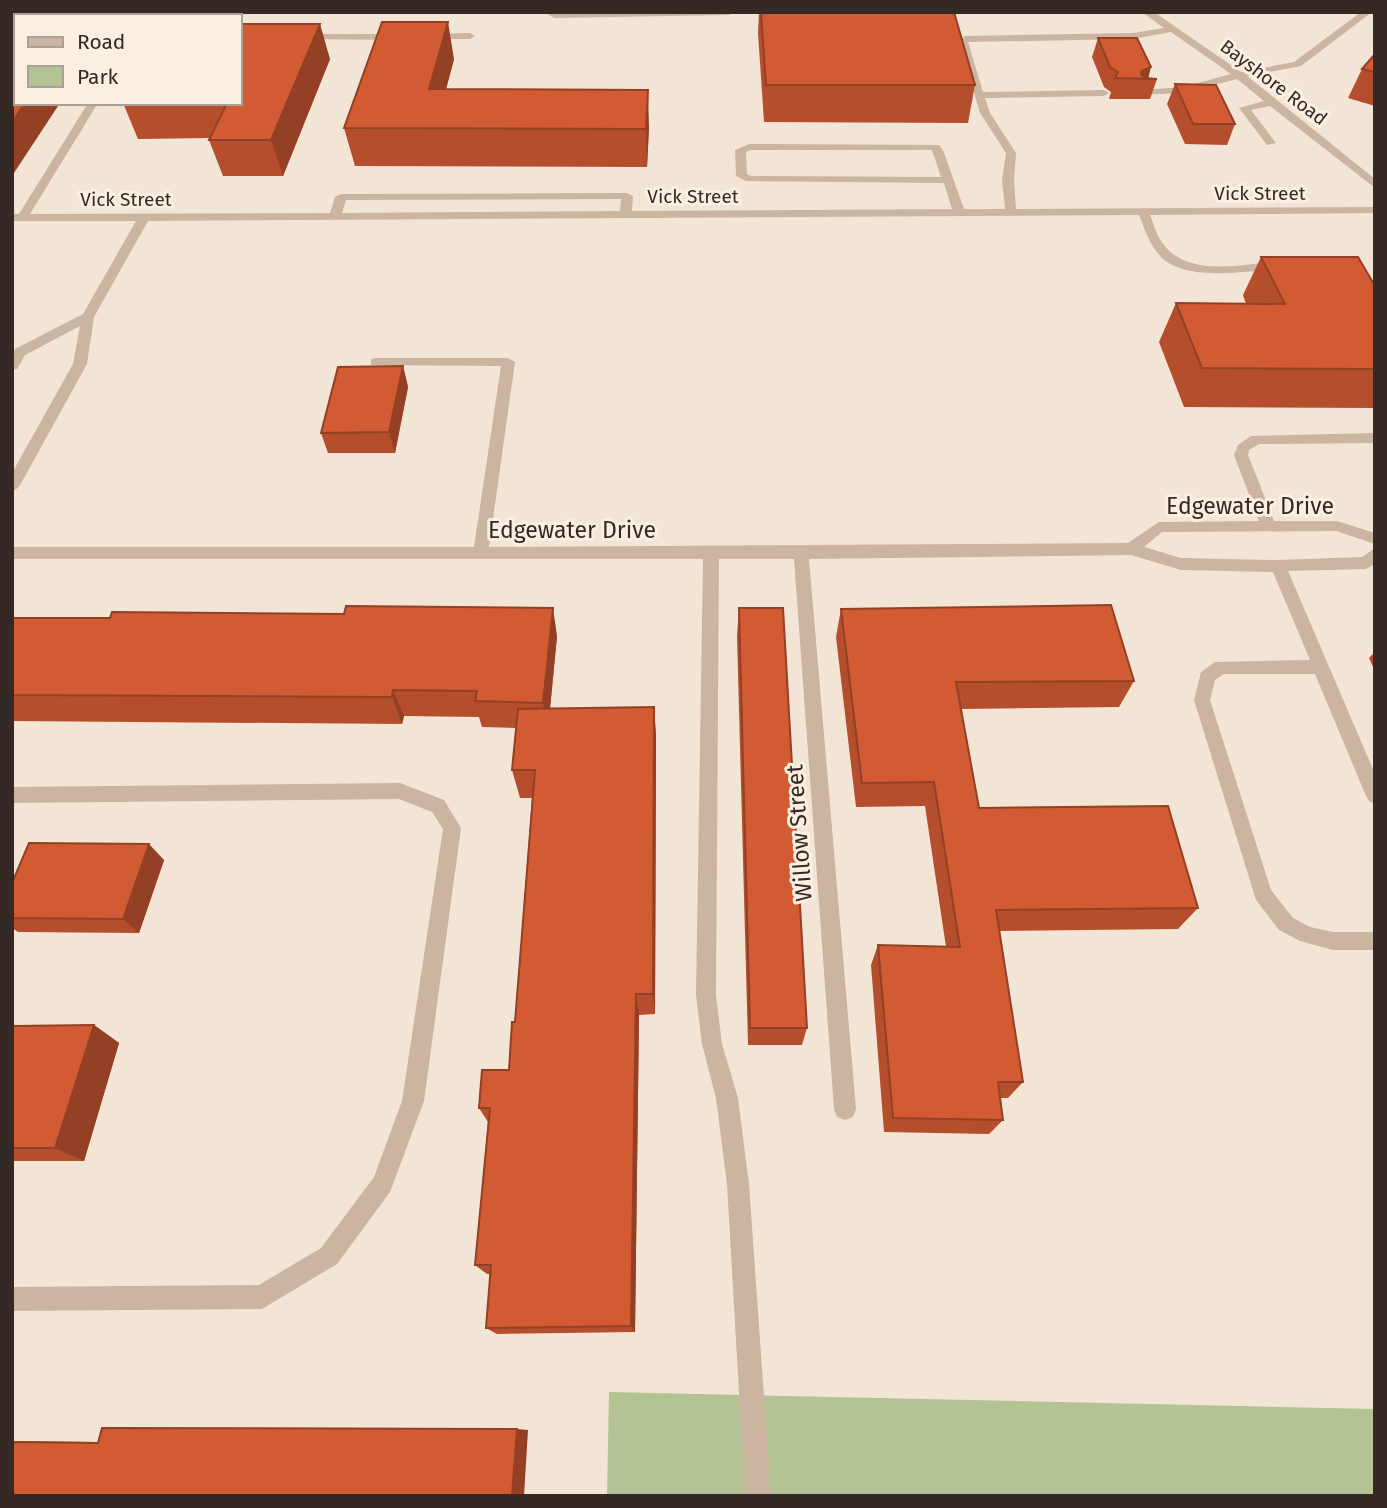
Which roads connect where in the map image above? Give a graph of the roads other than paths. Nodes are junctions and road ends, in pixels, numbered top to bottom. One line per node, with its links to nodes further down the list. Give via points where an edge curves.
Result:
1 (549, 12): 2 (street)
2 (729, 12)
3 (1147, 12): 5 (street, Bayshore Road)
4 (1367, 12): 8 (street, via 1297,64)
5 (1174, 29): 8 (street, Bayshore Road); 11 (street, via 1133,36 965,39 962,43)
6 (294, 37): 7 (street)
7 (470, 37)
8 (1239, 75): 10 (street, via 1182,90); 12 (street, Bayshore Road)
9 (1104, 93): 11 (street)
10 (1142, 93)
11 (979, 95): 20 (street, via 1011,153)
12 (1273, 102): 14 (street, via 1244,108); 16 (street, Bayshore Road)
13 (92, 105): 24 (street)
14 (1271, 143)
15 (948, 180): 15 (street, via 935,147 740,150 743,176 750,179); 19 (street)
16 (1375, 184)
17 (1375, 210): 18 (street, Vick Street)
18 (1143, 211): 20 (street, Vick Street); 25 (street, via 1159,249 1179,265 1207,270)
19 (959, 212): 20 (street, Vick Street); 21 (street, Vick Street)
20 (1011, 212)
21 (626, 214): 22 (street, Vick Street); 22 (street, via 627,196 341,197)
22 (335, 216): 23 (street, Vick Street)
23 (144, 217): 24 (street, Vick Street); 26 (street)
24 (18, 218)
25 (1293, 265)
26 (88, 317): 28 (street, via 20,352); 30 (street, via 80,364)
27 (376, 362): 35 (street, via 509,362)
28 (12, 366)
29 (1375, 438): 31 (street, via 1256,439 1243,448 1241,455)
30 (14, 478)
31 (1268, 525): 32 (street, Edgewater Drive, via 1337,526); 33 (street, Edgewater Drive, via 1158,527)
32 (1375, 539)
33 (1131, 550): 37 (street, Edgewater Drive); 39 (street, Edgewater Drive, via 1181,564)
34 (12, 553): 35 (street, Edgewater Drive)
35 (481, 553): 36 (street, Edgewater Drive)
36 (711, 553): 37 (street, Edgewater Drive); 46 (street, via 706,995 712,1044 727,1098 738,1184)
37 (801, 553): 44 (street, Willow Street)
38 (1375, 554): 39 (street, Edgewater Drive, via 1366,563)
39 (1278, 566): 40 (street)
40 (1321, 667): 42 (street); 43 (street, via 1221,667 1207,677 1202,700 1263,894 1286,923 1307,935 1333,941)
41 (12, 795): 45 (street, via 400,791 438,806 452,828 413,1101 382,1184 329,1256 262,1297)
42 (1375, 796)
43 (1375, 941)
44 (845, 1108)
45 (12, 1299)
46 (758, 1496)

